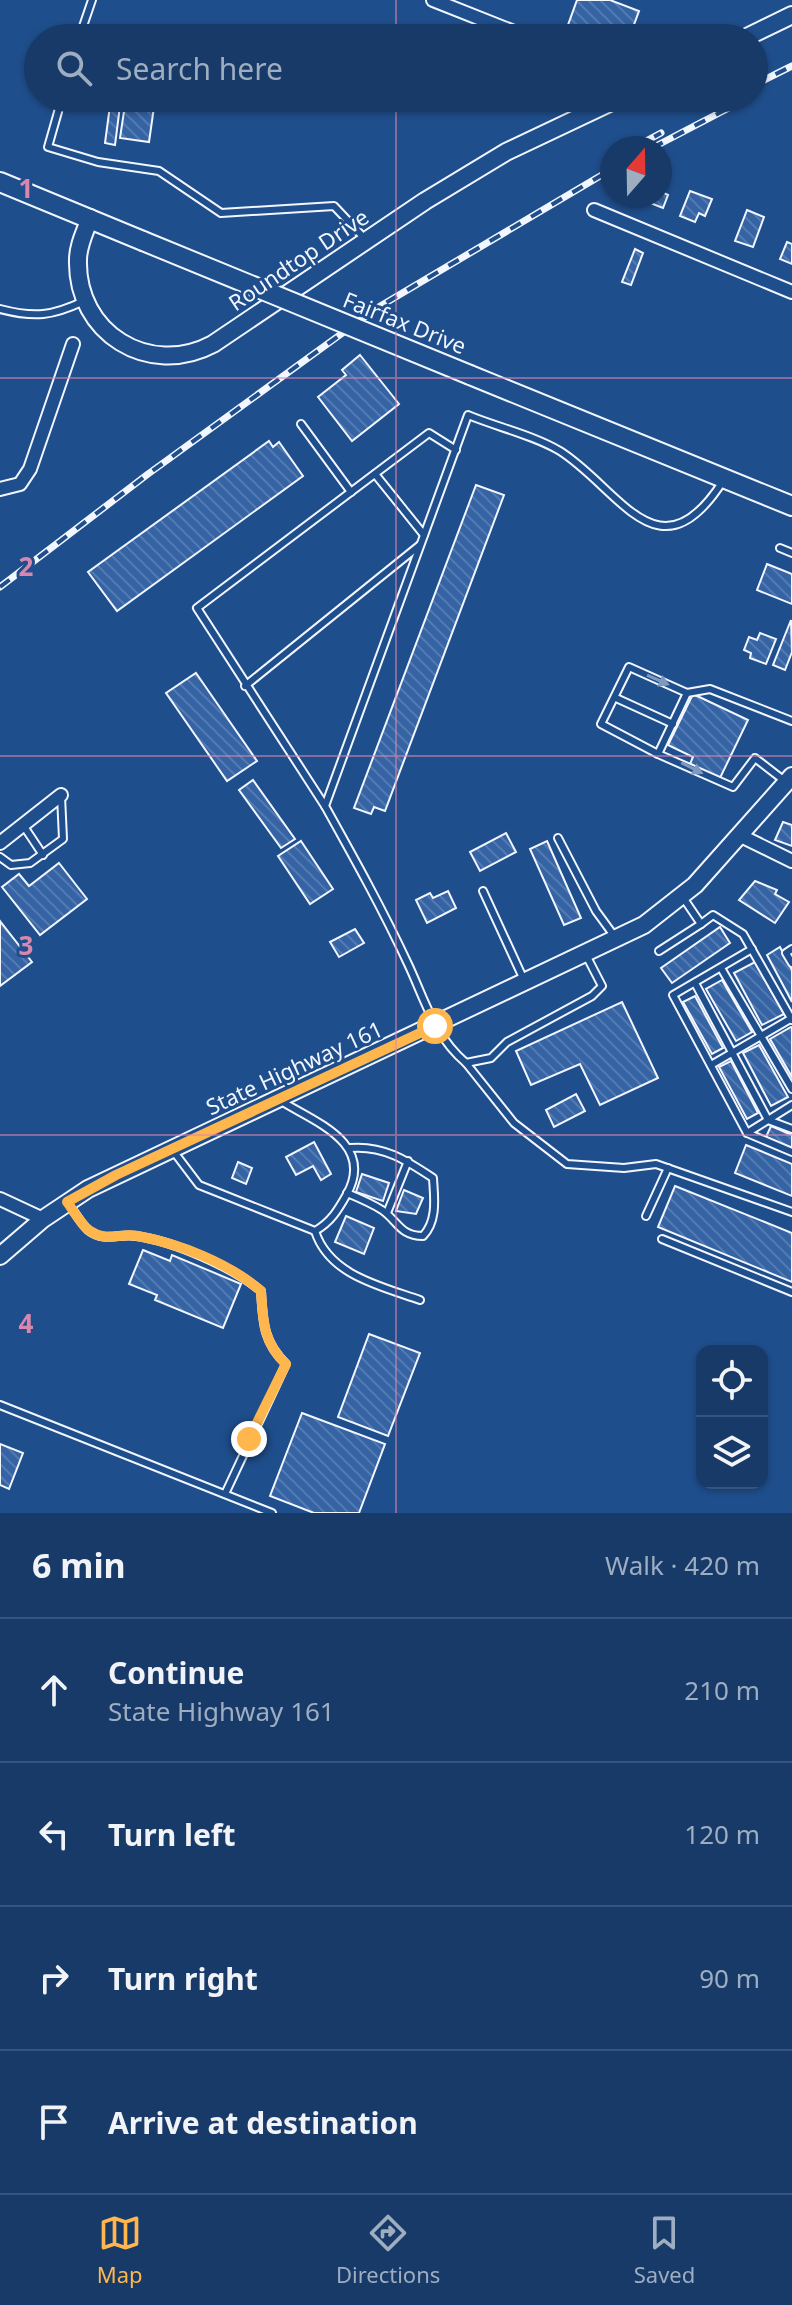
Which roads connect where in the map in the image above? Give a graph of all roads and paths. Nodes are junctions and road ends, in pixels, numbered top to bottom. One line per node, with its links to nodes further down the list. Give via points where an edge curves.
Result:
1 (92, 0): 4 (lane)
2 (433, 0): 5 (street)
3 (792, 15): 6 (main road)
4 (84, 24)
5 (494, 24)
6 (768, 27)
7 (58, 112): 12 (lane, via 48,147 98,162 159,171 221,213 334,206)
8 (590, 112): 12 (main road, Roundtop Drive, via 506,152)
9 (0, 182): 11 (main road, Fairfax Drive)
10 (594, 210): 13 (street)
11 (90, 218): 14 (main road, Roundtop Drive, via 78,260); 20 (main road, Fairfax Drive, bridge)
12 (366, 240): 14 (main road, Roundtop Drive, via 213,344 180,356 145,354 117,341 97,324)
13 (792, 292)
14 (85, 301): 15 (lane, via 55,315)
15 (0, 309)
16 (73, 344): 21 (street, via 30,469 20,484)
17 (301, 424): 22 (lane)
18 (456, 450): 19 (lane, via 429,433); 20 (lane, via 468,415 559,451 637,517 663,525 693,519); 24 (lane)
19 (375, 474): 22 (lane); 24 (lane)
20 (724, 478): 23 (main road, Fairfax Drive)
21 (4, 489)
22 (351, 492): 28 (lane, via 197,608)
23 (792, 506)
24 (424, 535): 25 (lane)
25 (421, 545): 28 (lane); 36 (lane)
26 (780, 548): 27 (lane)
27 (792, 553)
28 (245, 686): 36 (lane)
29 (687, 693): 30 (lane, one-way to 29, via 629,667); 31 (lane, via 710,689); 32 (lane)
30 (616, 698): 32 (lane); 33 (lane, via 601,724)
31 (792, 721)
32 (673, 724): 33 (lane)
33 (658, 754): 34 (lane, one-way to 34, via 733,787 755,758)
34 (789, 779): 38 (main road, State Highway 161)
35 (61, 795): 37 (street); 41 (lane, via 63,839)
36 (325, 806): 57 (lane)
37 (23, 825): 40 (street); 41 (lane)
38 (741, 836): 43 (street); 45 (main road, State Highway 161)
39 (558, 838): 47 (lane)
40 (0, 843)
41 (43, 855): 42 (lane, via 11,865)
42 (0, 857)
43 (792, 861)
44 (483, 891): 54 (lane)
45 (682, 896): 46 (lane); 47 (main road, State Highway 161)
46 (701, 924): 48 (lane, via 713,915 743,934); 50 (lane)
47 (617, 940): 51 (main road, State Highway 161)
48 (752, 949): 53 (lane); 56 (lane)
49 (792, 949): 52 (lane, via 786,953)
50 (659, 951)
51 (586, 955): 54 (main road, State Highway 161); 60 (lane, via 602,986 592,996 507,1042 491,1058)
52 (792, 963)
53 (721, 968): 55 (lane); 58 (lane)
54 (525, 983): 57 (main road, State Highway 161)
55 (695, 983): 59 (lane); 61 (lane, via 673,995)
56 (792, 1019): 58 (lane)
57 (435, 1026): 60 (lane, via 447,1047); 63 (main road, State Highway 161)
58 (760, 1036): 59 (lane); 62 (lane)
59 (732, 1052): 61 (lane); 65 (lane)
60 (466, 1063): 72 (lane, via 514,1123 567,1164)
61 (711, 1065): 67 (lane)
62 (792, 1089)
63 (278, 1099): 68 (lane); 69 (main road, State Highway 161)
64 (792, 1105): 65 (lane)
65 (768, 1120): 66 (lane); 67 (lane)
66 (792, 1129)
67 (747, 1133): 70 (lane)
68 (350, 1148): 71 (lane, via 373,1146); 73 (lane, via 354,1165)
69 (171, 1149): 75 (main road, State Highway 161); 80 (lane, via 199,1185)
70 (792, 1152)
71 (408, 1161): 77 (lane); 77 (lane, via 433,1178 435,1210 428,1231 414,1236 400,1230)
72 (668, 1168): 76 (lane); 78 (lane)
73 (347, 1193): 77 (lane); 80 (lane, via 330,1223)
74 (0, 1199): 79 (street)
75 (67, 1202): 79 (main road, State Highway 161); 86 (lane, via 89,1230 109,1239 135,1235 210,1259 261,1291 270,1348 286,1364)
76 (792, 1212)
77 (387, 1213)
78 (646, 1216)
79 (43, 1219): 82 (main road, State Highway 161)
80 (315, 1231): 84 (lane, via 320,1248 335,1264)
81 (662, 1239): 83 (lane)
82 (0, 1256)
83 (792, 1292)
84 (420, 1300)
85 (0, 1405): 86 (lane)
86 (225, 1494): 87 (lane)
87 (272, 1513)

